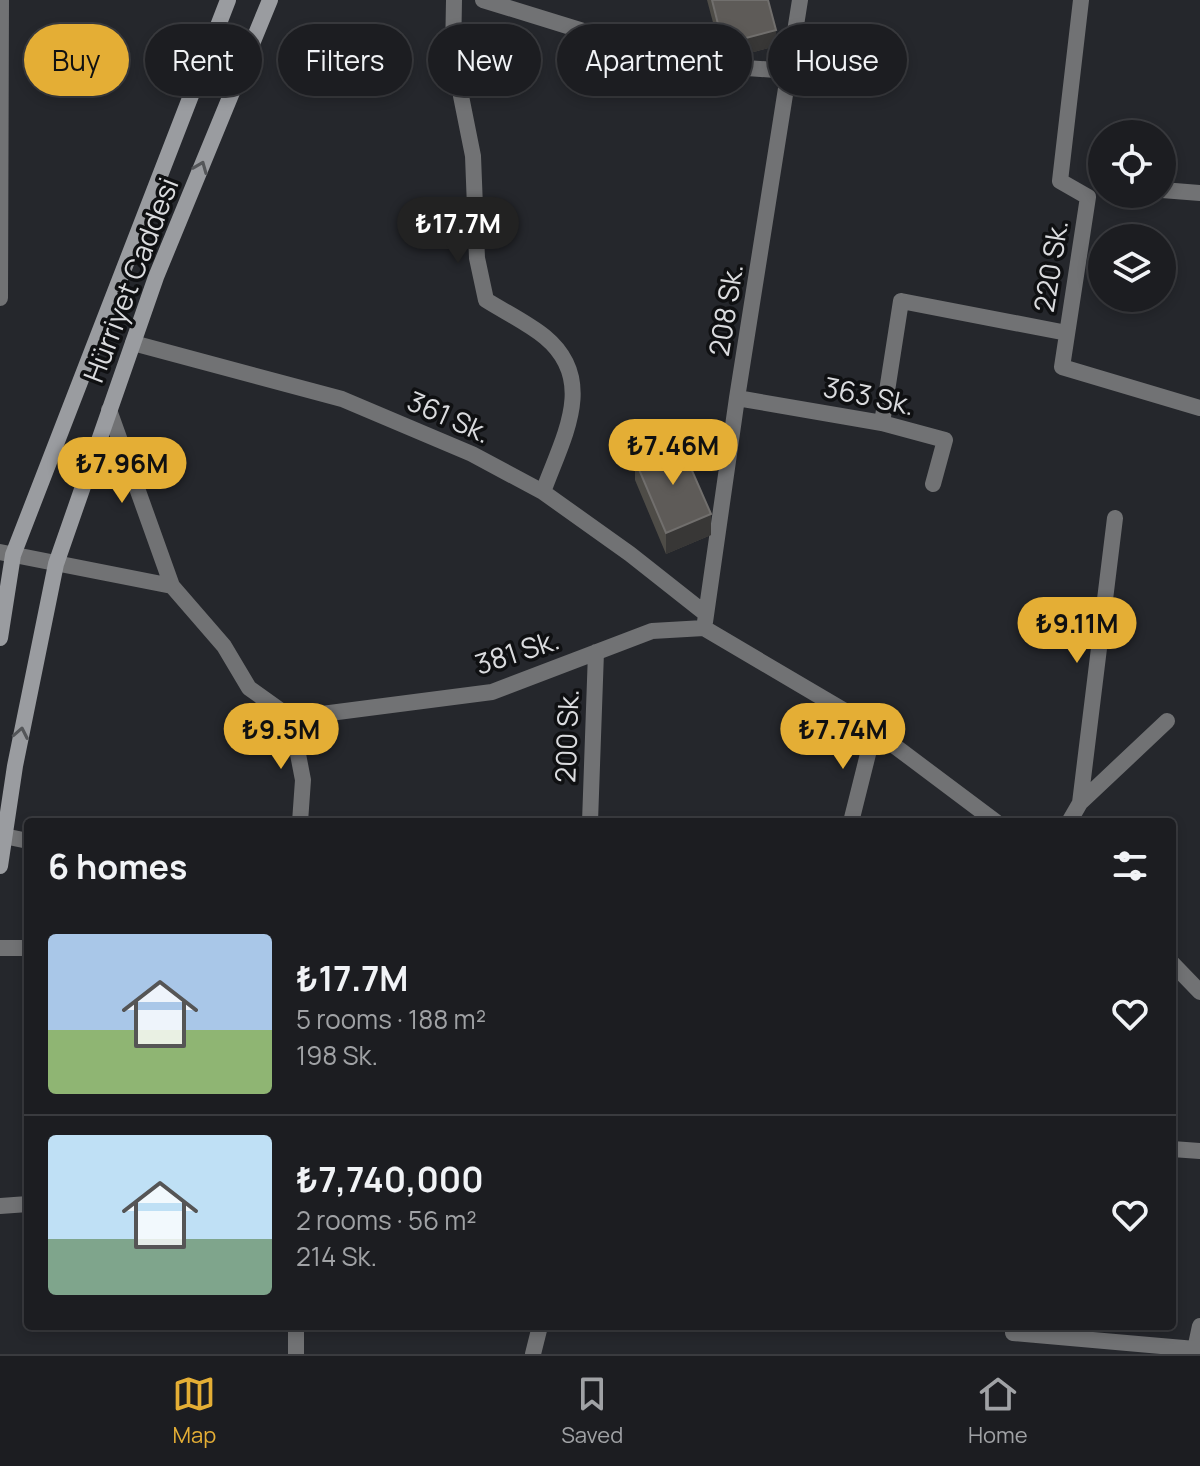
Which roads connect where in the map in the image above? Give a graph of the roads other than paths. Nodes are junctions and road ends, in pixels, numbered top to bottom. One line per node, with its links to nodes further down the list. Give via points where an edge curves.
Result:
1 (1, 0): 10 (street)
2 (228, 0): 26 (main road, Hürriyet Caddesi)
3 (270, 0): 18 (main road, Hürriyet Caddesi, one-way to 3)
4 (454, 0): 24 (street, via 453,56 473,156 477,258 486,300 544,337 568,362 574,405)
5 (800, 0): 8 (street, 208 Sk.)
6 (1081, 0): 13 (street, 220 Sk., via 1060,181)
7 (491, 2): 9 (street, via 690,64)
8 (796, 24)
9 (768, 70)
10 (1, 89): 16 (street)
11 (785, 96): 19 (street, 208 Sk.)
12 (1176, 191): 14 (street)
13 (1088, 192)
14 (1200, 193)
15 (1092, 208): 17 (street, 220 Sk.)
16 (0, 298)
17 (1067, 333): 20 (street, 220 Sk., via 1062,367); 22 (street, via 901,301)
18 (133, 343): 21 (main road, Hürriyet Caddesi); 24 (street, 361 Sk., via 342,399 472,454)
19 (737, 398): 22 (street, 363 Sk.); 29 (street, 208 Sk.)
20 (1200, 408)
21 (109, 410): 27 (main road, Hürriyet Caddesi); 28 (street)
22 (882, 423): 23 (street, 363 Sk., via 945,440)
23 (933, 484)
24 (543, 492): 29 (street, 361 Sk., via 630,554)
25 (1115, 518): 35 (street)
26 (7, 553): 27 (street); 30 (main road, Hürriyet Caddesi)
27 (56, 564): 28 (street); 41 (main road, Hürriyet Caddesi, one-way to 27)
28 (172, 586): 32 (street, via 224,646 249,688)
29 (705, 621): 31 (street, 381 Sk., via 652,631); 34 (street)
30 (0, 638)
31 (596, 652): 32 (street, 381 Sk., via 492,692); 37 (street, 200 Sk.)
32 (291, 718): 36 (street, via 303,780)
33 (1167, 721): 35 (street)
34 (874, 730): 38 (street); 39 (street)
35 (1080, 803): 40 (street)
36 (300, 818)
37 (590, 818)
38 (852, 818)
39 (991, 818)
40 (1071, 818)
41 (4, 836): 42 (street); 43 (main road, Hürriyet Caddesi)
42 (24, 840)
43 (0, 866)
44 (0, 948): 45 (street)
45 (24, 948)
46 (1176, 967): 47 (street)
47 (1200, 992)
48 (1176, 1149): 49 (street)
49 (1200, 1151)
50 (24, 1204): 51 (street)
51 (0, 1206)
52 (1200, 1326): 56 (street)
53 (296, 1330): 57 (street)
54 (539, 1330): 58 (street)
55 (1013, 1330): 56 (street)
56 (1194, 1352)
57 (296, 1354)
58 (533, 1354)

